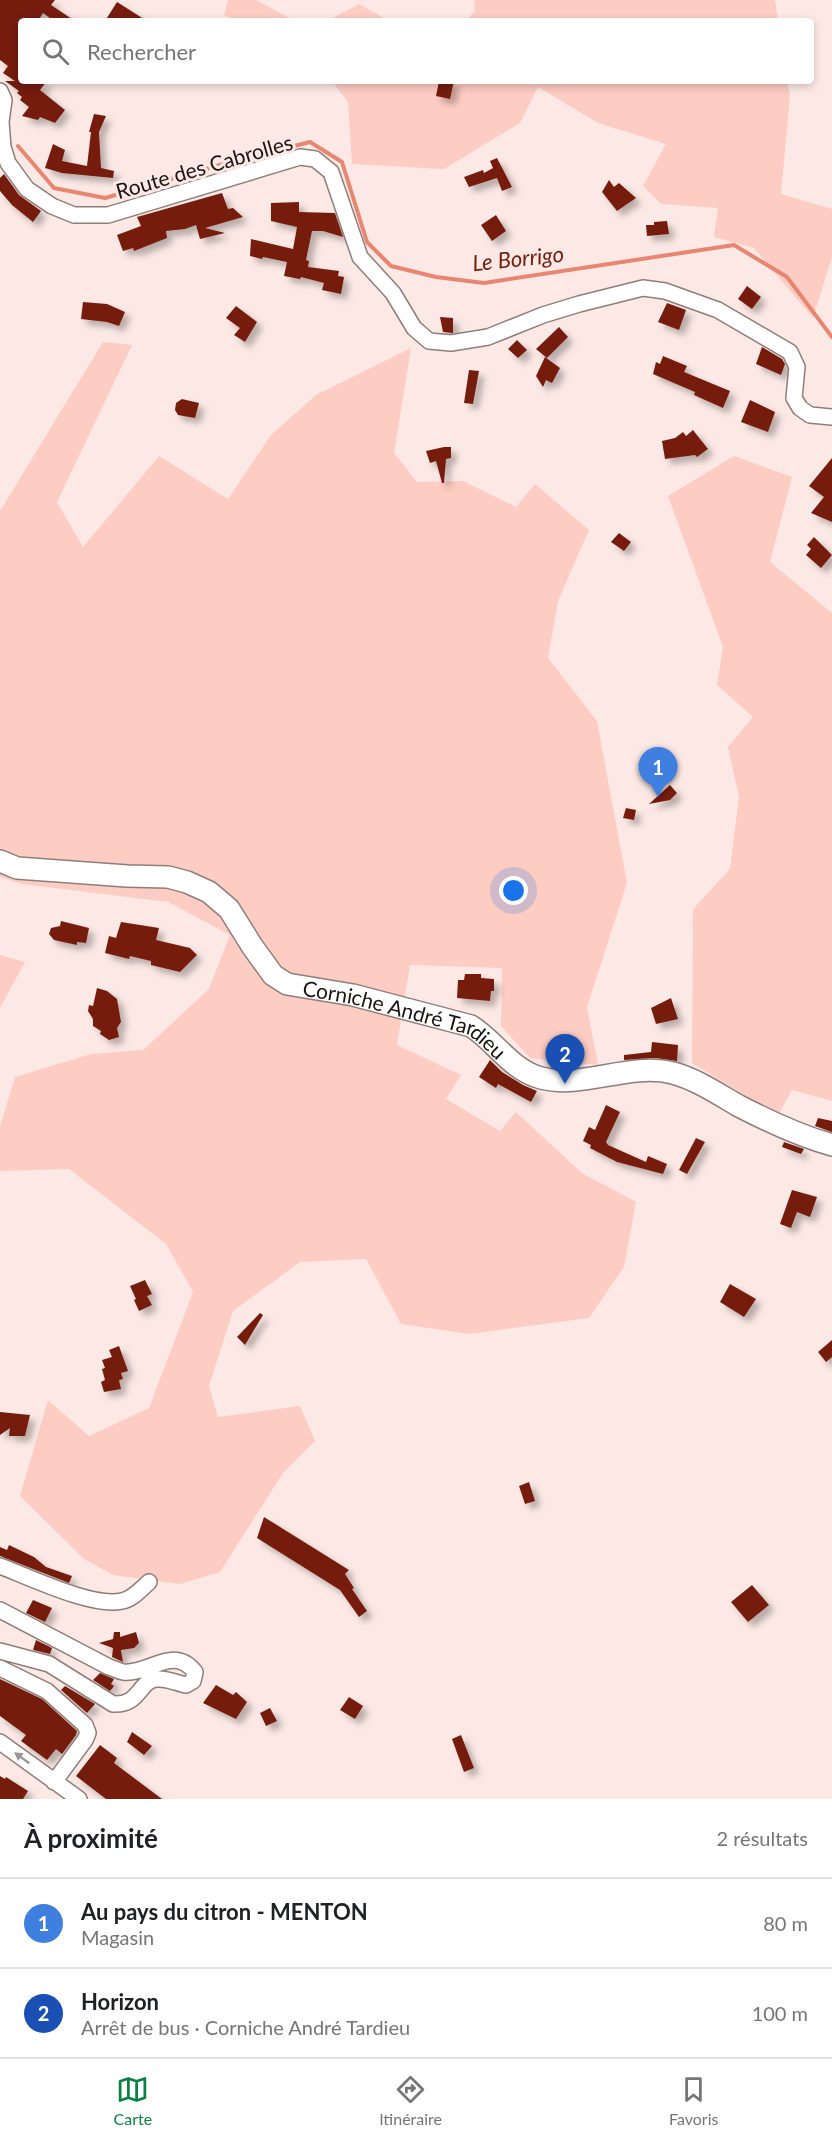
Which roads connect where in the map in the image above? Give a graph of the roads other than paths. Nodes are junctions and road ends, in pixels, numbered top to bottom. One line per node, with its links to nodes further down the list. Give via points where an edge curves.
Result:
1 (0, 91): 2 (street, via 4,100)
2 (1, 121): 3 (street, Route des Cabrolles, via 8,163 27,189 74,215 108,215 300,157 315,159 331,172 360,257 393,293 414,328 429,341 451,343 488,337 579,304 643,288 665,291 718,310 790,352 797,367 794,398 800,408 810,415)
3 (832, 417)
4 (0, 861): 5 (street, Corniche André Tardieu, via 17,868 168,877 187,882 229,909 273,975 287,984 353,995 471,1026 513,1063 540,1078 564,1081 637,1071 671,1072 786,1128)
5 (832, 1145)
6 (0, 1566): 7 (street, via 109,1603 133,1597)
7 (148, 1582)
8 (0, 1610): 9 (street, via 123,1672 177,1660 189,1664 195,1672 193,1681 186,1685 158,1678 150,1680 134,1699 124,1705 113,1704 49,1664)
9 (0, 1651)
10 (0, 1668): 12 (street, via 47,1691 85,1725 85,1740)
11 (0, 1742): 12 (street, one-way to 11)
12 (54, 1782): 13 (street)
13 (79, 1799)

